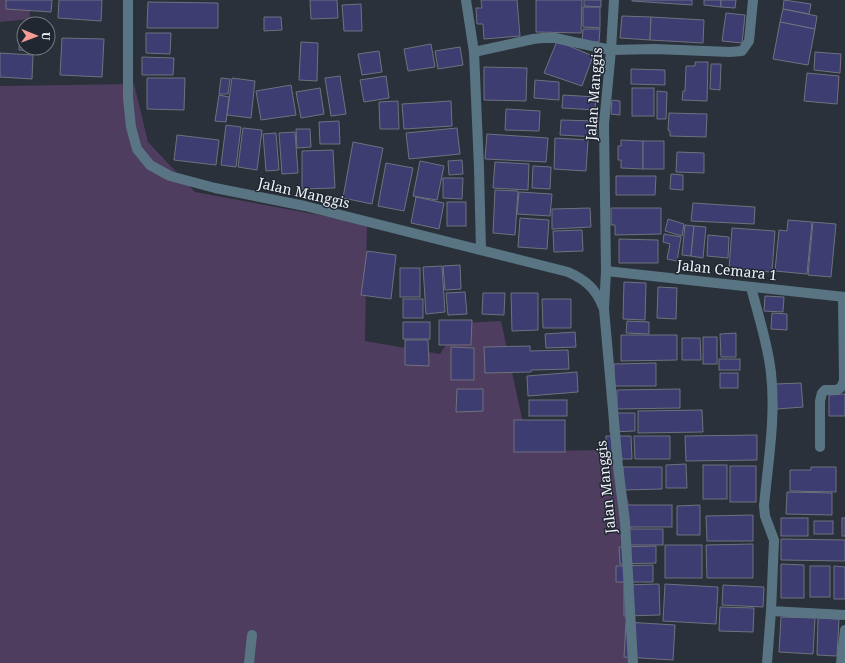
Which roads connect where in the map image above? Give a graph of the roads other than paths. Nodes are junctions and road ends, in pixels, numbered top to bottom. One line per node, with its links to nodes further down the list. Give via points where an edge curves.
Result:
1 (128, 0): 7 (street, Jalan Manggis, via 130,127 137,149 150,165 170,176 200,184 305,206)
2 (466, 0): 6 (street)
3 (614, 0): 5 (street, Jalan Manggis)
4 (754, 0): 5 (street, via 749,41 742,51 655,48)
5 (611, 50): 6 (street, via 555,38 543,38); 8 (street, Jalan Manggis, via 604,124)
6 (474, 52): 7 (street)
7 (481, 250): 11 (street, Jalan Manggis, via 568,272 582,278 599,297)
8 (606, 271): 9 (street, Jalan Cemara 1); 11 (street, Jalan Manggis)
9 (751, 287): 10 (street, Jalan Cemara 1); 13 (street, via 769,356 771,374 772,426 764,506 774,540)
10 (844, 297): 12 (street, via 844,380 838,390 825,390 822,393)
11 (604, 309): 18 (street, Jalan Manggis, via 625,522)
12 (820, 447)
13 (771, 611): 14 (street); 19 (street)
14 (845, 615)
15 (845, 630): 20 (street)
16 (252, 634): 17 (street)
17 (249, 663)
18 (633, 663)
19 (767, 663)
20 (841, 663)

